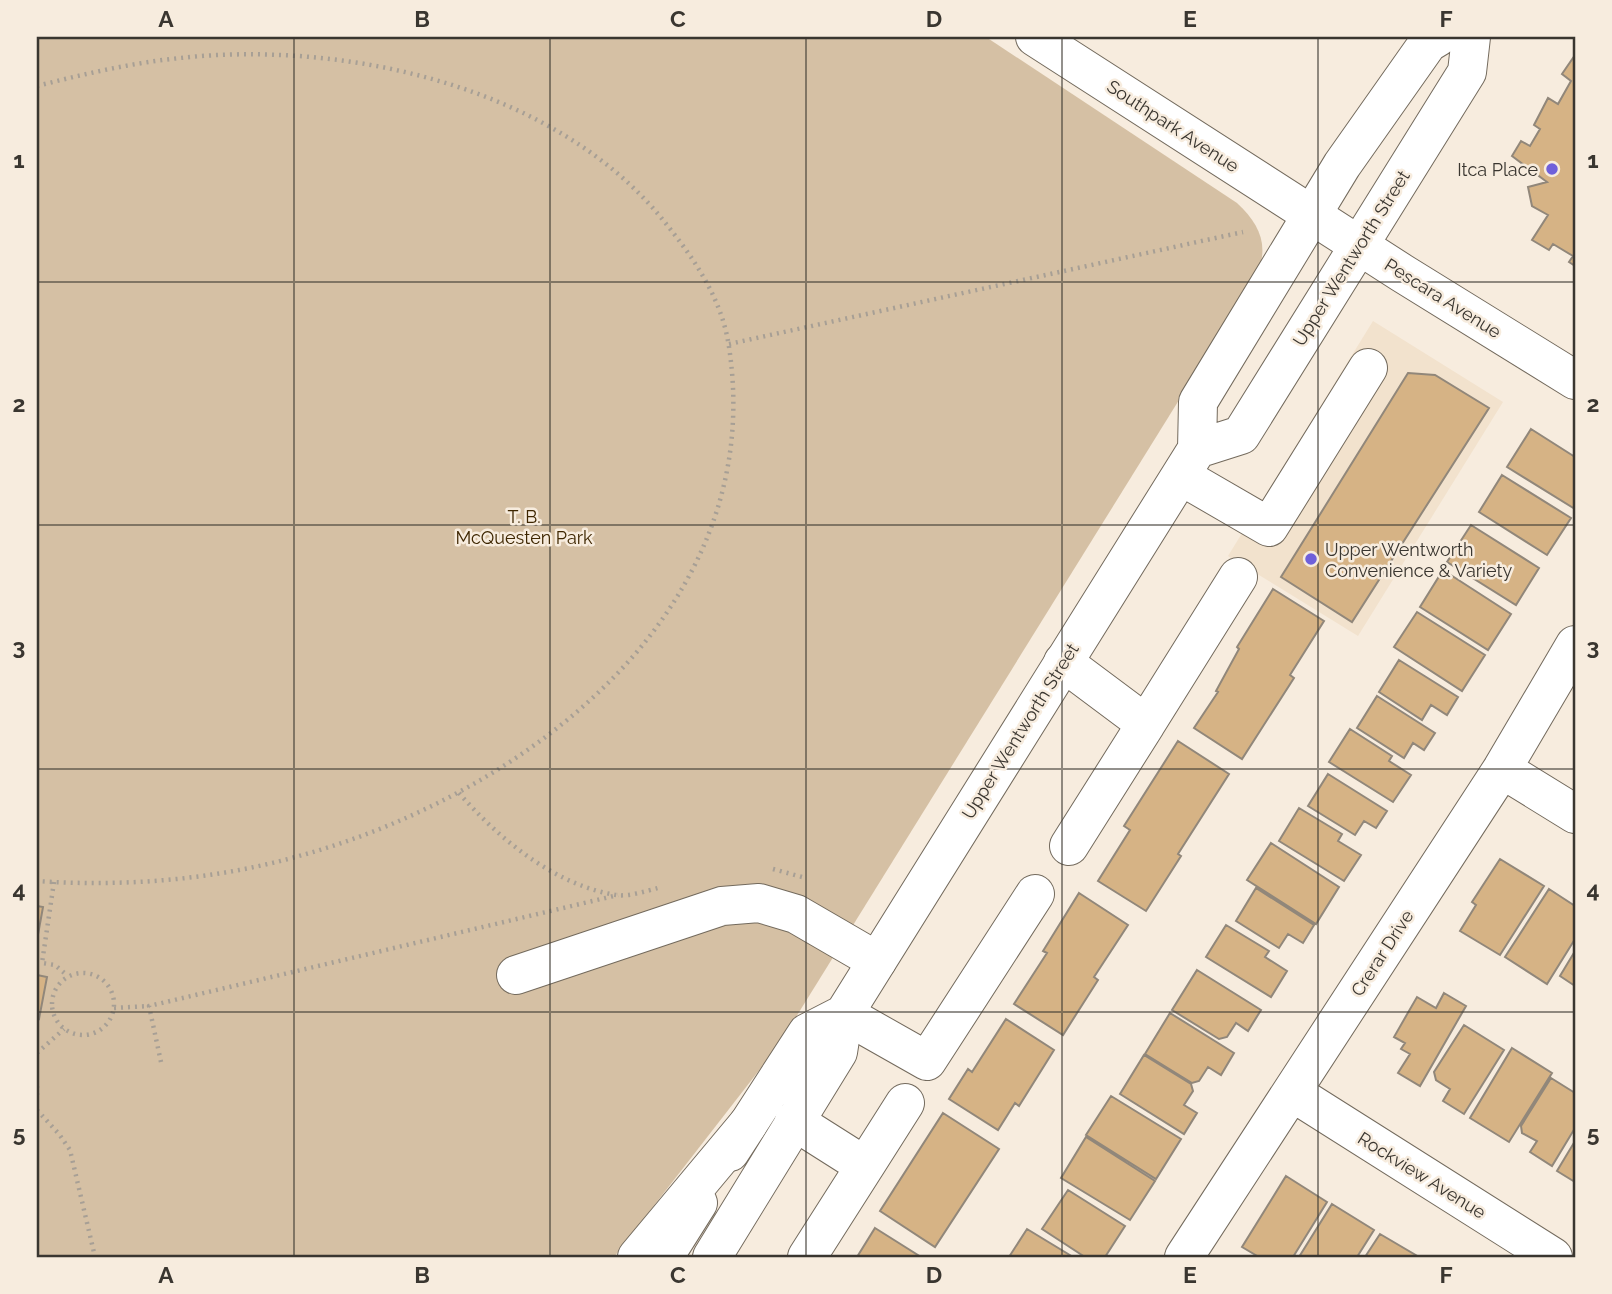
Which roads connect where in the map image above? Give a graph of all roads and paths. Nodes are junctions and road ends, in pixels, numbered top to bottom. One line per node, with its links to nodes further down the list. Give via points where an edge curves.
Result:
1 (1035, 37): 5 (main road, Southpark Avenue)
2 (1438, 37): 5 (main road, via 1428,43)
3 (1471, 37): 7 (main road, Upper Wentworth Street, via 1467,72)
4 (37, 86): 8 (path, via 103,69 242,54 338,60 391,69 479,95 574,141 646,199 711,288)
5 (1312, 215): 7 (main road, Pescara Avenue); 11 (main road, via 1198,402)
6 (1244, 232): 8 (path)
7 (1360, 246): 10 (main road, Pescara Avenue); 11 (main road, Upper Wentworth Street, via 1241,435)
8 (729, 344): 17 (path, via 734,409 727,471 712,527 669,610 623,667 576,713 534,748)
9 (1368, 368): 11 (main road, via 1269,527)
10 (1575, 380)
11 (1189, 463): 14 (main road, Upper Wentworth Street)
12 (1238, 577): 15 (main road)
13 (1575, 645): 16 (main road, Crerar Drive)
14 (1063, 662): 15 (main road); 27 (main road, Upper Wentworth Street)
15 (1146, 724): 19 (main road)
16 (1502, 769): 18 (main road); 37 (main road, Crerar Drive)
17 (459, 793): 23 (path, via 347,841 247,869 149,881); 26 (path, via 484,822 537,862 576,883)
18 (1575, 814)
19 (1069, 846)
20 (766, 868): 21 (path)
21 (807, 879)
22 (37, 881): 23 (path)
23 (54, 882): 29 (path, via 42,963 55,965)
24 (666, 886): 26 (path)
25 (1035, 894): 32 (main road, via 927,1061)
26 (618, 895): 30 (path)
27 (877, 961): 28 (main road, via 796,914 759,903 722,906); 32 (main road, Upper Wentworth Street)
28 (516, 975)
29 (68, 976): 31 (path, via 98,976 111,990); 33 (path, via 52,1001)
30 (149, 1006): 31 (path); 35 (path)
31 (114, 1008): 33 (path, via 111,1019 95,1033 74,1034)
32 (845, 1014): 41 (main road, Upper Wentworth Street, via 838,1052); 42 (main road, via 807,1033)
33 (64, 1029): 34 (path)
34 (37, 1053)
35 (161, 1062)
36 (37, 1086): 38 (path)
37 (1292, 1092): 49 (main road, Crerar Drive); 50 (main road, Rockview Avenue)
38 (37, 1096)
39 (905, 1103): 43 (main road)
40 (37, 1110): 44 (path, via 70,1150)
41 (794, 1121): 43 (main road); 47 (main road, Upper Wentworth Street)
42 (748, 1124): 45 (main road); 46 (main road)
43 (865, 1166): 48 (main road)
44 (95, 1257)
45 (637, 1257)
46 (664, 1257)
47 (712, 1257)
48 (807, 1257)
49 (1184, 1257)
50 (1553, 1257)

